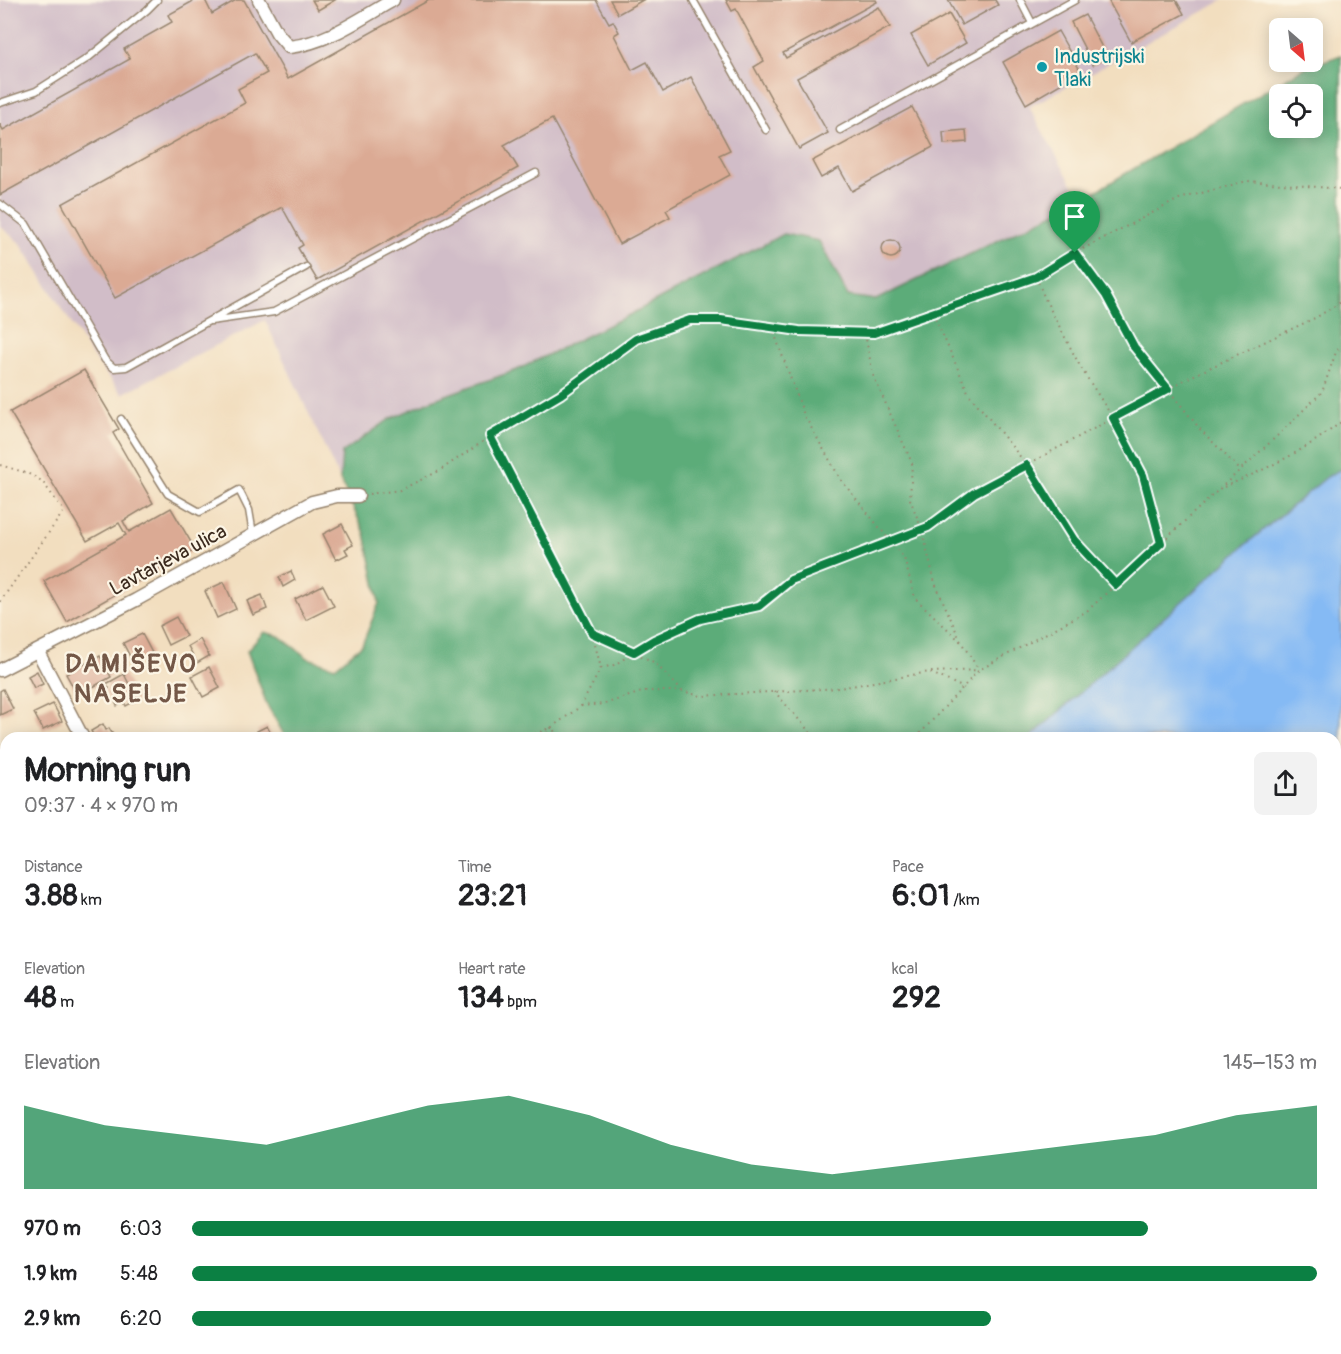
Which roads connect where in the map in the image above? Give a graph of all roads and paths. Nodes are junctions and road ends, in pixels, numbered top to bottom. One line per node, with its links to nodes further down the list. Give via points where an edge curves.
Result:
1 (157, 0): 8 (lane, via 88,58 36,91)
2 (259, 0): 3 (street, via 289,47 308,45 339,31)
3 (393, 0)
4 (693, 0): 9 (lane)
5 (1020, 0): 7 (lane)
6 (1075, 0): 7 (lane)
7 (1032, 23): 10 (lane)
8 (0, 103)
9 (766, 130)
10 (840, 130)
11 (536, 173): 19 (lane, via 274,312)
12 (1341, 189): 14 (path, via 1247,181 1179,199)
13 (0, 204): 19 (lane, via 26,224 105,360 114,368 126,367)
14 (1075, 253): 16 (path); 23 (path, via 1106,295 1134,347)
15 (306, 267): 19 (lane)
16 (1036, 277): 18 (path); 24 (path, via 1081,368)
17 (1341, 302): 23 (path, via 1317,318)
18 (933, 313): 21 (path); 29 (path, via 969,394)
19 (208, 321)
20 (772, 327): 21 (path); 27 (path, via 690,320 636,339 561,394); 35 (path, via 804,415 841,480)
21 (865, 333): 33 (path, via 873,375 912,463 910,499)
22 (1341, 346): 30 (path, via 1322,392)
23 (1168, 389): 24 (path); 30 (path)
24 (1113, 418): 29 (path); 36 (path, via 1143,475)
25 (121, 419): 34 (lane, via 168,494 200,512 239,490 249,510)
26 (1341, 422): 31 (path, via 1276,465)
27 (490, 436): 32 (path, via 439,471 400,490); 39 (path)
28 (0, 465): 38 (path, via 42,481 64,511)
29 (1027, 465): 33 (path, via 974,493); 37 (path, via 1074,540)
30 (1240, 470): 31 (path)
31 (1221, 488): 36 (path)
32 (358, 496): 34 (street, Lavtarjeva ulica, via 312,502)
33 (922, 530): 35 (path); 40 (path, via 934,583)
34 (253, 535): 41 (street, Lavtarjeva ulica)
35 (892, 541): 40 (path, via 904,558 915,598); 42 (path, via 791,580 759,606 700,619)
36 (1161, 543): 37 (path)
37 (1116, 585): 45 (path, via 1087,611)
38 (0, 602)
39 (592, 633): 42 (path); 43 (path)
40 (961, 642): 45 (path)
41 (38, 652): 44 (street, Lavtarjeva ulica); 52 (street)
42 (634, 652): 43 (path); 48 (path, via 655,663)
43 (601, 668): 50 (path)
44 (0, 670)
45 (980, 670): 46 (path); 47 (path)
46 (929, 672): 47 (path); 49 (path, via 862,686)
47 (964, 688): 57 (path)
48 (682, 691): 49 (path, via 701,696); 50 (path, via 645,691 604,704)
49 (774, 691): 56 (path)
50 (581, 706): 51 (path)
51 (552, 727): 53 (path); 54 (path); 55 (path)
52 (80, 732)
53 (540, 732)
54 (548, 732)
55 (555, 732)
56 (810, 732)
57 (922, 732)

